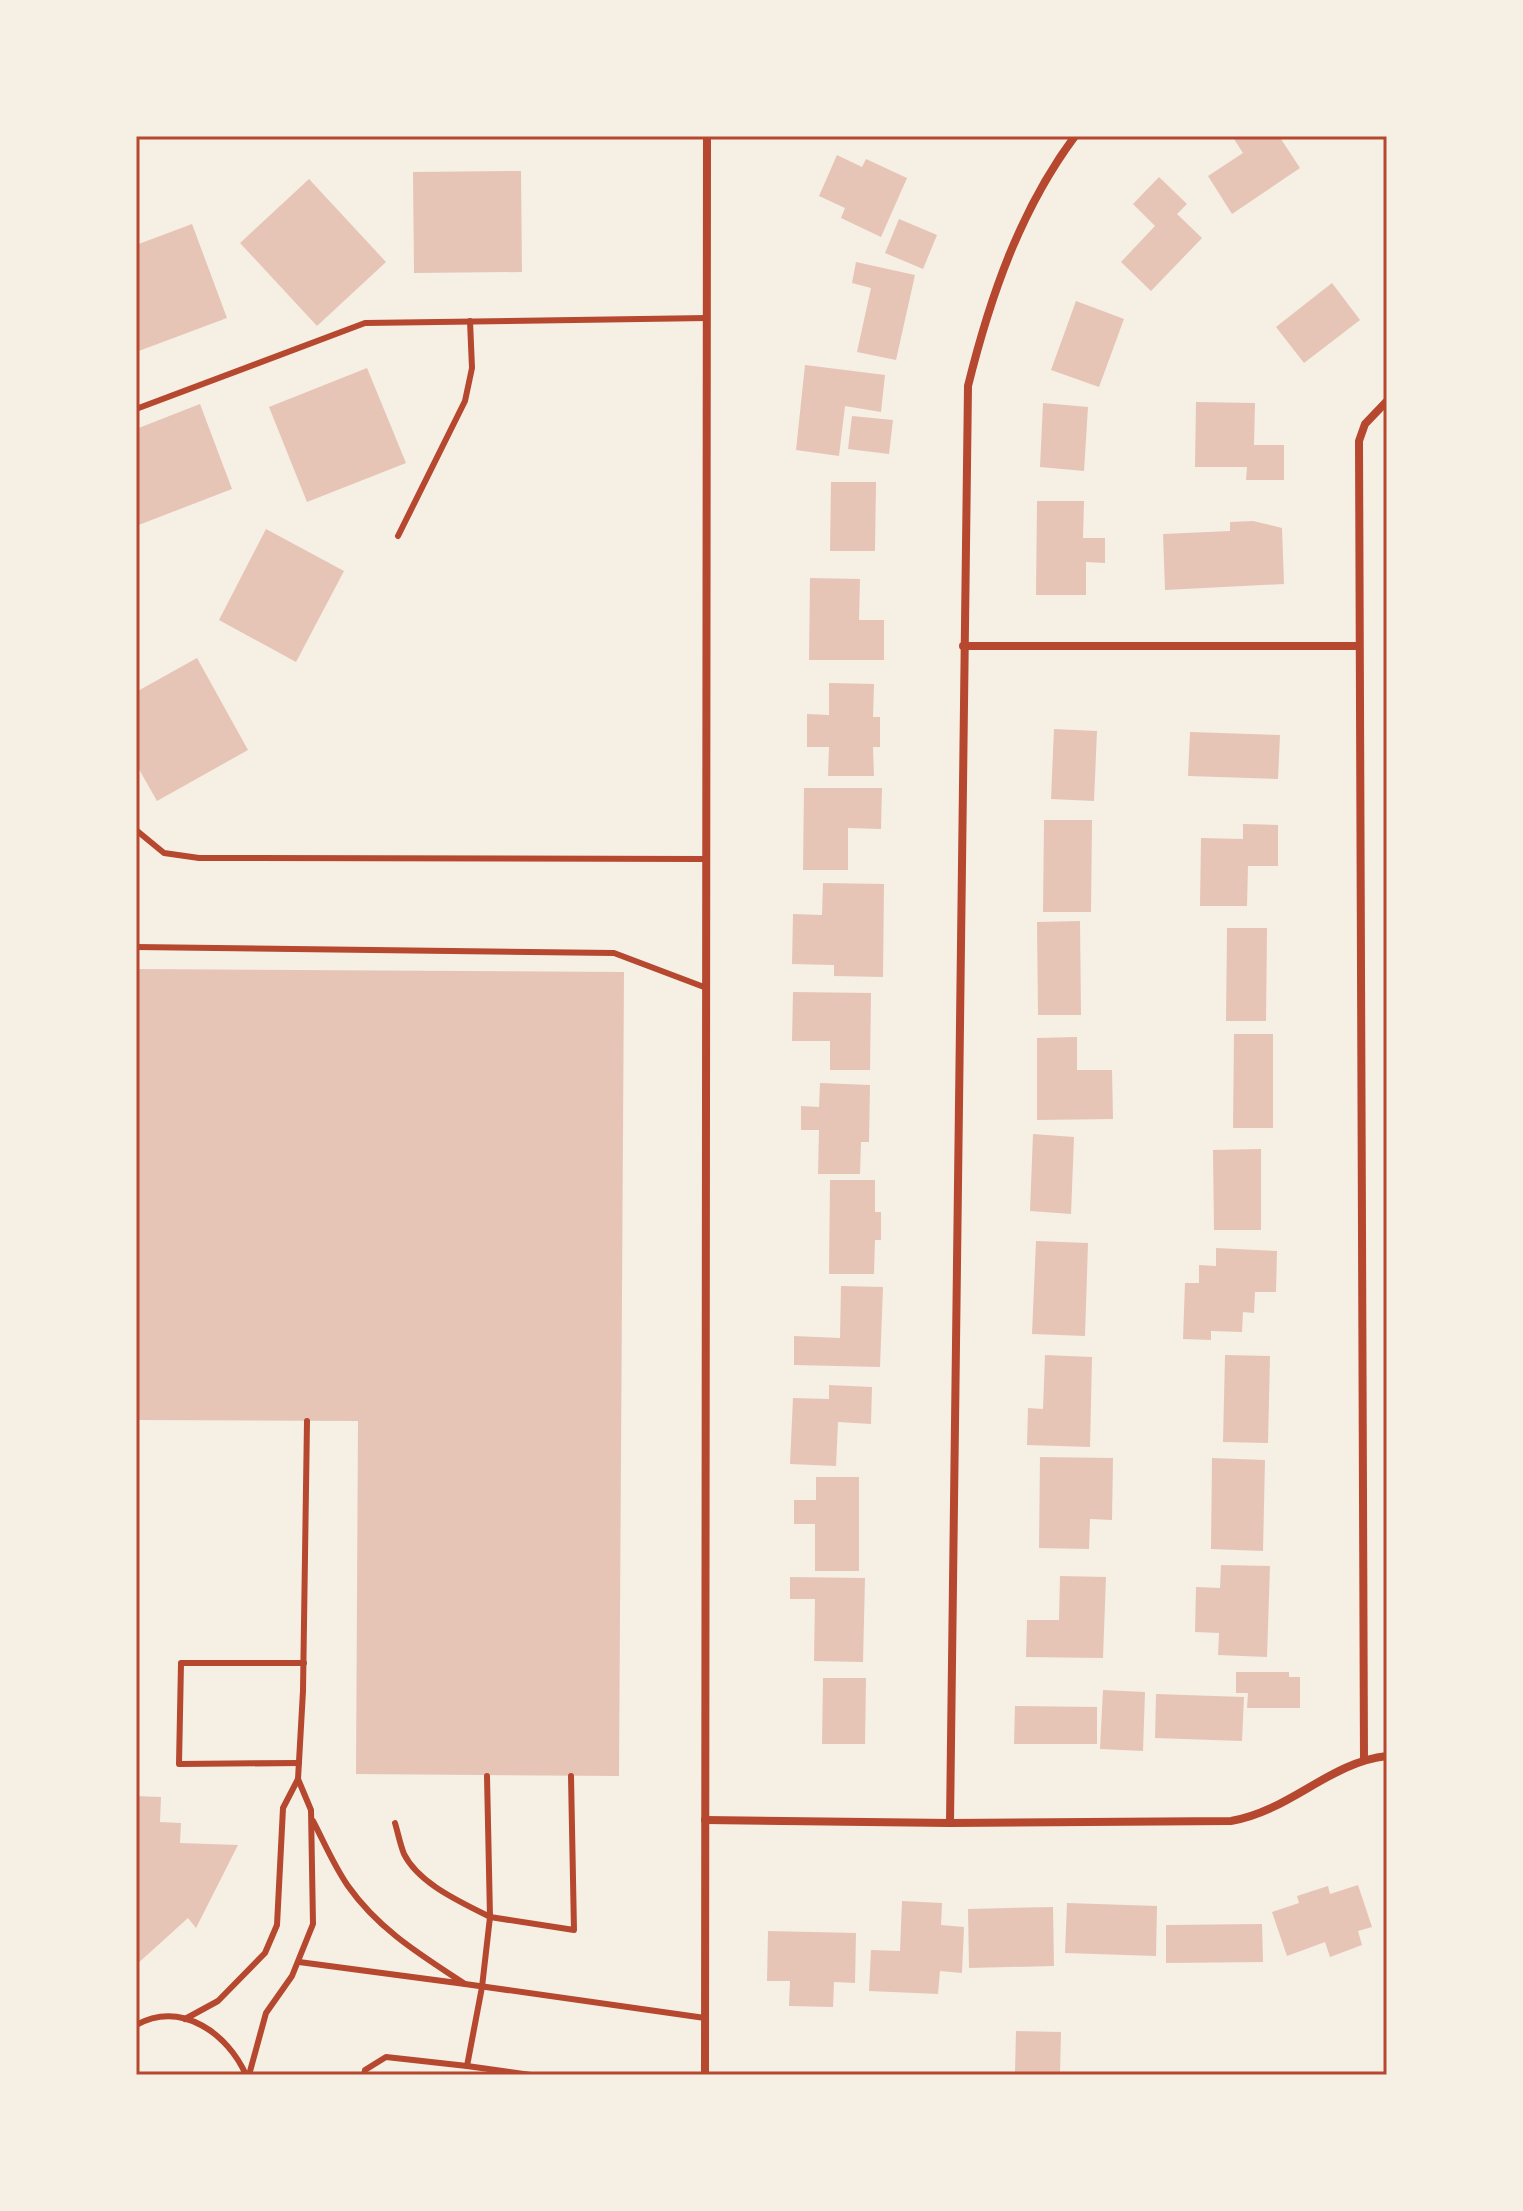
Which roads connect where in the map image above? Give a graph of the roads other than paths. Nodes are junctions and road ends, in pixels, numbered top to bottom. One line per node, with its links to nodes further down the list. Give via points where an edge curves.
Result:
1 (707, 136): 3 (street)
2 (1075, 136): 8 (street, via 1034,198 1005,264 968,386)
3 (707, 318): 4 (lane); 11 (street)
4 (470, 321): 6 (lane, via 365,323); 7 (lane, via 472,368 465,401)
5 (1387, 401): 9 (street, via 1375,410 1359,441)
6 (136, 409)
7 (398, 536)
8 (963, 646): 9 (street); 25 (street)
9 (1358, 646): 17 (street)
10 (136, 830): 11 (lane, via 164,853 199,858)
11 (704, 859): 13 (street)
12 (136, 947): 13 (lane, via 614,953)
13 (704, 987): 23 (street)
14 (307, 1421): 15 (lane)
15 (304, 1663): 18 (lane); 18 (lane, via 181,1663 179,1764)
16 (1387, 1756): 17 (street)
17 (1364, 1760): 25 (street, via 1274,1809 1231,1821)
18 (299, 1763): 21 (lane)
19 (487, 1776): 26 (lane)
20 (571, 1776): 26 (lane, via 574,1930)
21 (298, 1779): 22 (lane); 31 (lane, via 283,1808 277,1925 265,1953 218,2001)
22 (311, 1817): 27 (lane, via 313,1924); 28 (lane, via 346,1884 372,1916 396,1939)
23 (705, 1820): 25 (street); 30 (street)
24 (395, 1823): 26 (lane, via 405,1855 423,1875)
25 (950, 1823)
26 (490, 1917): 29 (lane)
27 (299, 1962): 28 (lane); 34 (lane, via 266,2013)
28 (465, 1984): 29 (lane)
29 (482, 1987): 30 (lane); 33 (lane)
30 (705, 2018): 37 (street)
31 (185, 2019): 32 (lane); 34 (lane, via 218,2034)
32 (136, 2025)
33 (467, 2066): 35 (lane, via 386,2057); 36 (lane)
34 (248, 2075)
35 (364, 2075)
36 (531, 2075)
37 (705, 2075)

